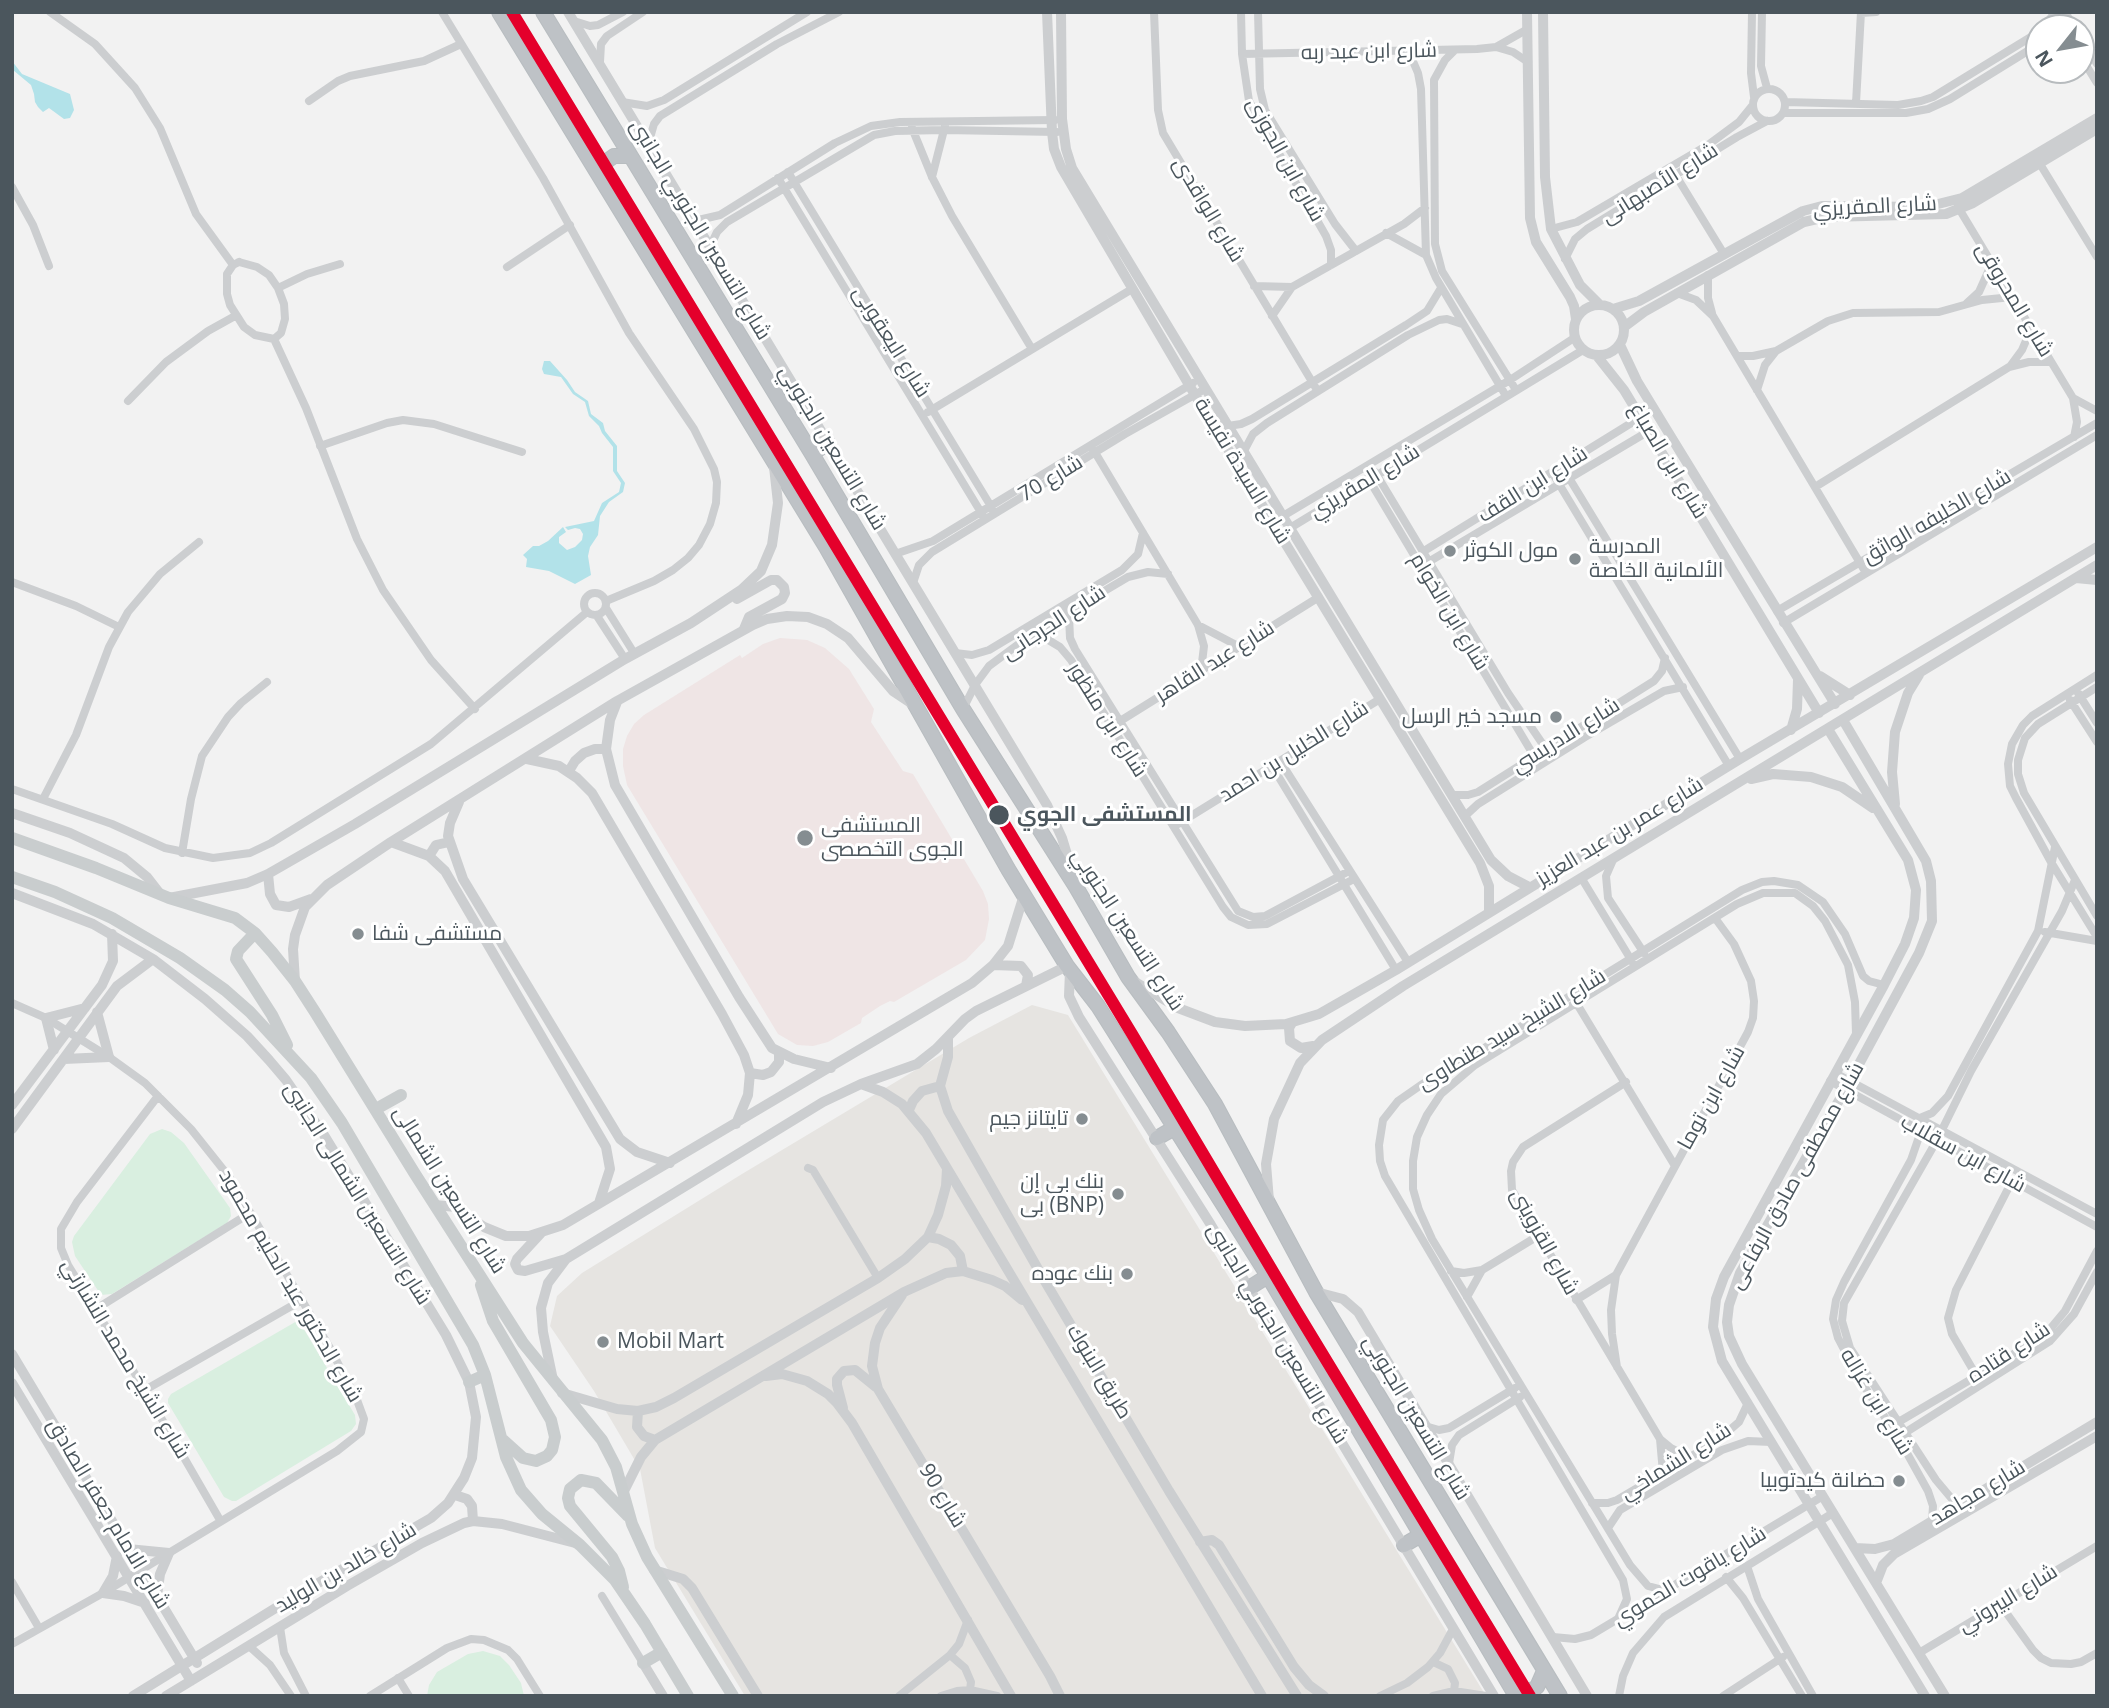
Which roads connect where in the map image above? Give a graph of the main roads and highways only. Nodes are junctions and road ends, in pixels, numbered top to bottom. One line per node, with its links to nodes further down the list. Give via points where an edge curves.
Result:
1 (499, 12): 4 (highway)
2 (543, 12): 3 (highway, شارع التسعين الجنوبي)
3 (630, 156): 4 (highway, via 614,156); 6 (highway, شارع التسعين الجنوبي)
4 (599, 174): 13 (highway, via 831,556 1068,969 1098,1006)
5 (828, 443): 6 (highway)
6 (811, 454): 27 (highway, شارع التسعين الجنوبي, via 1128,977 1215,1104 1316,1292)
7 (12, 838): 9 (main road, شارع التسعين الشمالى, via 235,918)
8 (12, 877): 10 (main road, via 84,904 158,944 225,990)
9 (255, 933): 10 (main road, via 236,959 279,1027); 12 (main road, شارع التسعين الشمالى, via 295,981)
10 (291, 1055): 18 (main road, via 342,1123 466,1331)
11 (401, 1095): 12 (main road)
12 (376, 1109): 15 (main road, شارع التسعين الشمالى)
13 (1175, 1127): 14 (highway); 16 (highway)
14 (1157, 1138)
15 (479, 1276): 20 (main road, via 493,1321 551,1420 555,1444 547,1456 529,1460); 21 (main road, شارع التسعين الشمالى, via 530,1353 602,1440 616,1467)
16 (1268, 1276): 17 (highway); 22 (highway)
17 (1249, 1288)
18 (485, 1375): 19 (main road); 20 (main road)
19 (469, 1382)
20 (499, 1434): 24 (main road, via 521,1490)
21 (631, 1519): 24 (main road, via 596,1483 582,1480 570,1489 570,1506 612,1557); 29 (main road, شارع التسعين الشمالى, via 654,1570)
22 (1421, 1535): 23 (highway); 30 (highway)
23 (1404, 1545)
24 (624, 1591): 25 (main road)
25 (662, 1652): 26 (main road); 28 (main road)
26 (643, 1663)
27 (1544, 1671): 30 (highway, via 1537,1687); 31 (highway, شارع التسعين الجنوبي)
28 (688, 1696)
29 (733, 1696)
30 (1518, 1696)
31 (1560, 1696)

